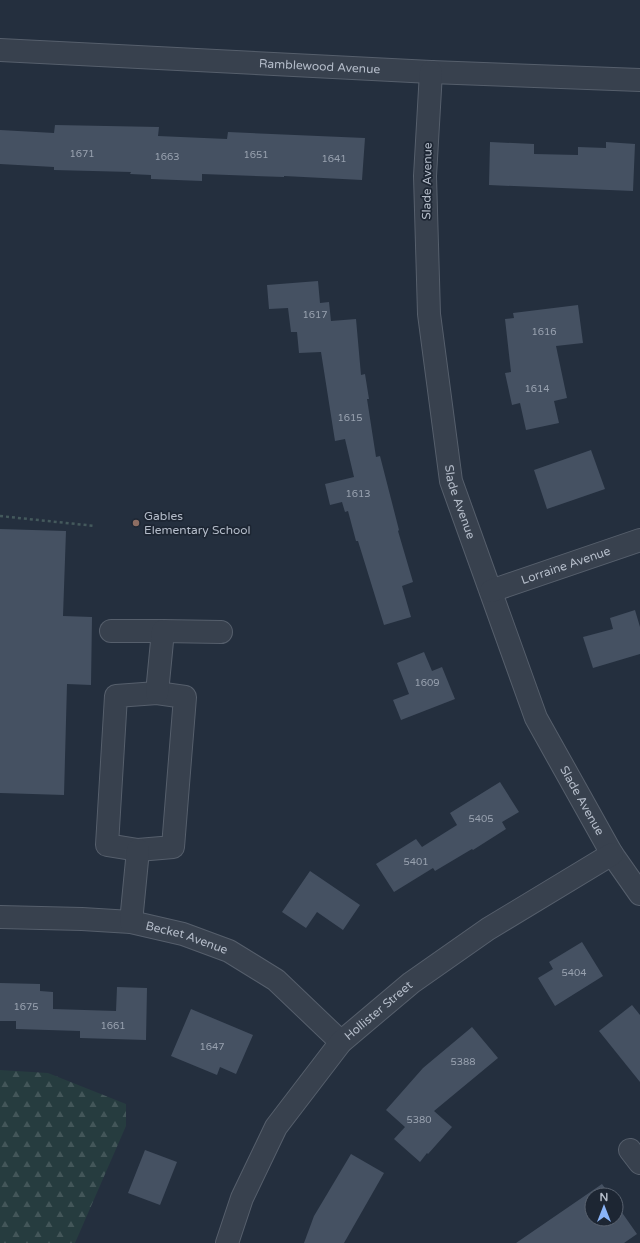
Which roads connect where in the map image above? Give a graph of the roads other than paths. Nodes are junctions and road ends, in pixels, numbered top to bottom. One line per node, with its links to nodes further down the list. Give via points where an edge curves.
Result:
1 (0, 50): 2 (street, Ramblewood Avenue)
2 (431, 72): 3 (street, Ramblewood Avenue); 5 (street, Slade Avenue, via 425,176 429,314 451,481)
3 (640, 80)
4 (640, 540): 5 (street, Lorraine Avenue)
5 (491, 591): 11 (street, Slade Avenue, via 536,718)
6 (111, 631): 7 (street)
7 (163, 631): 8 (street); 9 (street)
8 (221, 632)
9 (157, 693): 10 (street, via 185,697 174,847); 10 (street, via 116,696 106,845)
10 (138, 850): 14 (street)
11 (612, 854): 12 (street, Slade Avenue); 15 (street, Hollister Street, via 488,929 411,983)
12 (640, 894)
13 (0, 917): 14 (street, Becket Avenue)
14 (131, 922): 15 (street, Becket Avenue, via 183,934 229,951 276,980)
15 (341, 1042): 16 (street, Hollister Street, via 276,1127 242,1198)
16 (227, 1243)

